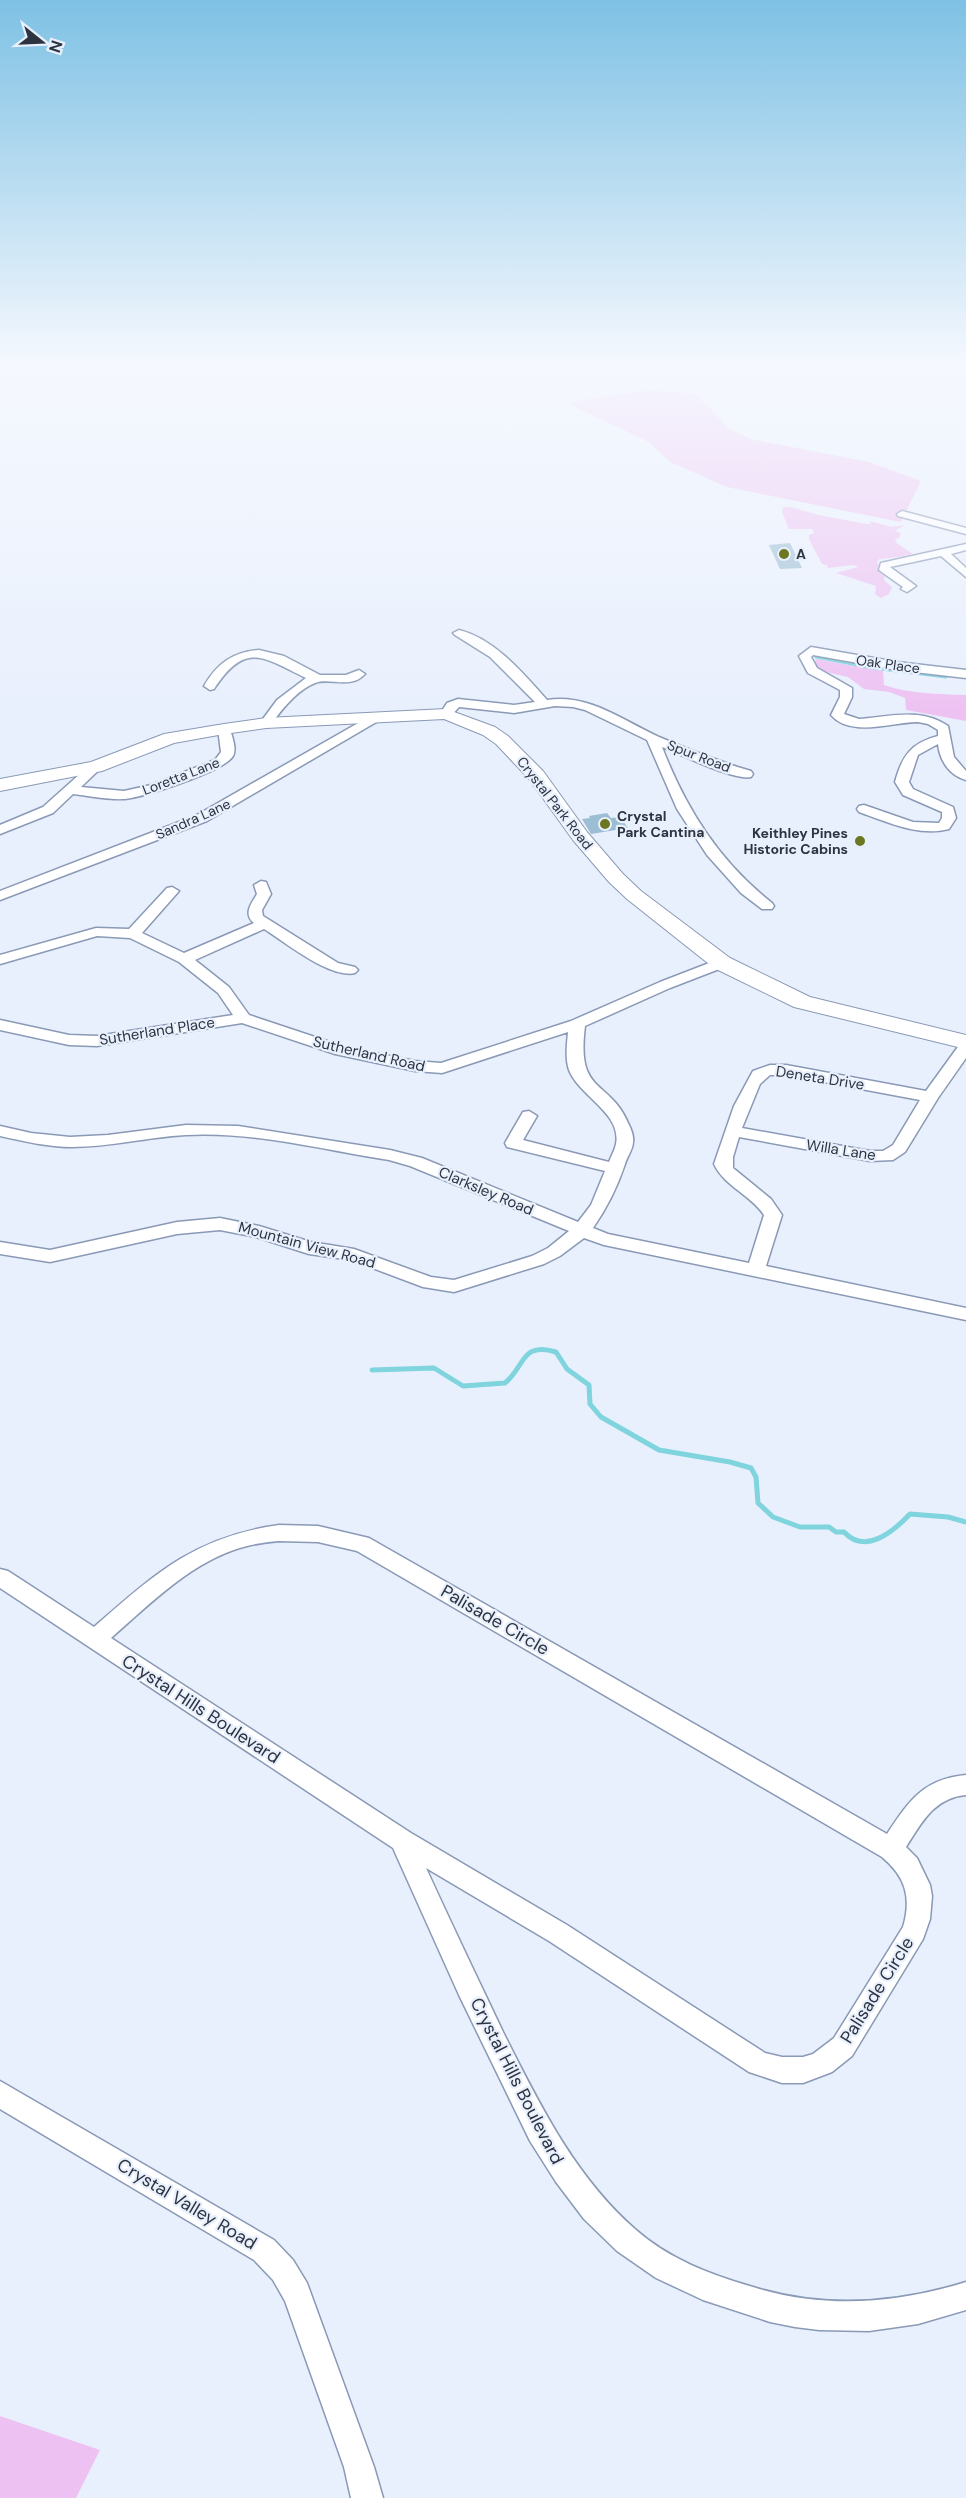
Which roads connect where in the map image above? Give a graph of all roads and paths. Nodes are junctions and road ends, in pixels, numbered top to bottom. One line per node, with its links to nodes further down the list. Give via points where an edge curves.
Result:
1 (902, 514): 2 (street)
2 (966, 531)
3 (966, 547): 4 (street)
4 (945, 554): 5 (street); 6 (street, via 885,566 884,570 910,586)
5 (966, 574)
6 (907, 589)
7 (459, 633): 12 (street, via 480,643)
8 (359, 674): 10 (street, via 351,678)
9 (966, 674): 18 (street, Oak Place, via 807,653 805,660 812,670 846,688 839,718 854,722 928,720 944,729)
10 (315, 677): 11 (street, via 280,658 241,654); 15 (street, via 280,703)
11 (210, 686)
12 (543, 704): 13 (street, Spur Road, via 514,709 458,703); 17 (street, Spur Road, via 579,704)
13 (446, 714): 14 (street, Crystal Park Road); 34 (street, Crystal Park Road, via 502,740 536,775 616,878)
14 (374, 718): 15 (street, Crystal Park Road); 28 (street, Sandra Lane, via 202,818)
15 (266, 723): 16 (street, Crystal Park Road)
16 (224, 729): 19 (street, Crystal Park Road, via 170,738); 23 (street, Loretta Lane, via 228,753 220,763 155,788 124,795)
17 (652, 738): 20 (street, Spur Road); 29 (street, via 695,832 747,891)
18 (944, 739): 21 (street, via 950,766); 24 (street, via 924,742 915,750 902,782 908,792 948,810 944,826 915,827)
19 (96, 767): 22 (street, Crystal Park Road); 23 (street)
20 (746, 774)
21 (966, 776)
22 (0, 784)
23 (71, 790): 25 (street, via 48,810)
24 (864, 809)
25 (0, 830)
26 (261, 885): 30 (street, via 264,894 254,914)
27 (172, 891): 31 (street)
28 (0, 896)
29 (767, 906)
30 (263, 924): 32 (street); 35 (street, via 333,966)
31 (134, 934): 32 (street); 33 (street, via 96,932)
32 (184, 959): 36 (street, via 224,990)
33 (0, 960)
34 (722, 963): 37 (street, Sutherland Road); 39 (street, Crystal Park Road, via 802,1002)
35 (350, 970)
36 (243, 1018): 37 (street, Sutherland Road, via 341,1051 436,1068); 38 (street, Sutherland Place, via 97,1041 69,1040)
37 (577, 1024): 45 (street, Mountain View Road, via 572,1050 579,1075 591,1093 618,1116 625,1132)
38 (0, 1026)
39 (966, 1042)
40 (966, 1047): 41 (street, Willa Lane)
41 (930, 1097): 44 (street, Willa Lane, via 899,1148 887,1156); 44 (street, Deneta Drive, via 768,1070 755,1078)
42 (529, 1116): 45 (street, via 513,1143)
43 (0, 1131): 46 (street, Clarksley Road, via 70,1142 186,1130 238,1131 390,1155 416,1162)
44 (733, 1131): 48 (street, Deneta Drive, via 723,1164 726,1171 765,1203 773,1215)
45 (616, 1169): 46 (street, Mountain View Road, via 599,1206)
46 (581, 1231): 47 (street, Mountain View Road, via 538,1260 454,1286 429,1283 354,1255 309,1248 220,1224 177,1228 50,1256); 48 (street, Clarksley Road)
47 (0, 1248)
48 (756, 1271): 49 (street, Clarksley Road)
49 (966, 1314)
50 (0, 1577): 51 (street, Crystal Hills Boulevard)
51 (94, 1640): 53 (street, Crystal Hills Boulevard); 54 (street, Palisade Circle, via 192,1559 226,1542 290,1531 344,1539 379,1552)
52 (966, 1785): 54 (street, via 944,1787 928,1798)
53 (402, 1841): 55 (street, Crystal Hills Boulevard); 57 (street, Crystal Hills Boulevard, via 435,1919 550,2151 575,2188 626,2240 684,2278 716,2292 788,2312 823,2317 906,2313)
54 (891, 1849): 55 (street, Palisade Circle, via 909,1865 919,1884 921,1907 914,1931 843,2047 819,2066 796,2071 771,2068 744,2055)
55 (482, 1886)
56 (0, 2094): 58 (street, Crystal Valley Road, via 264,2250 283,2270 297,2293 359,2467)
57 (966, 2296)
58 (366, 2498)

